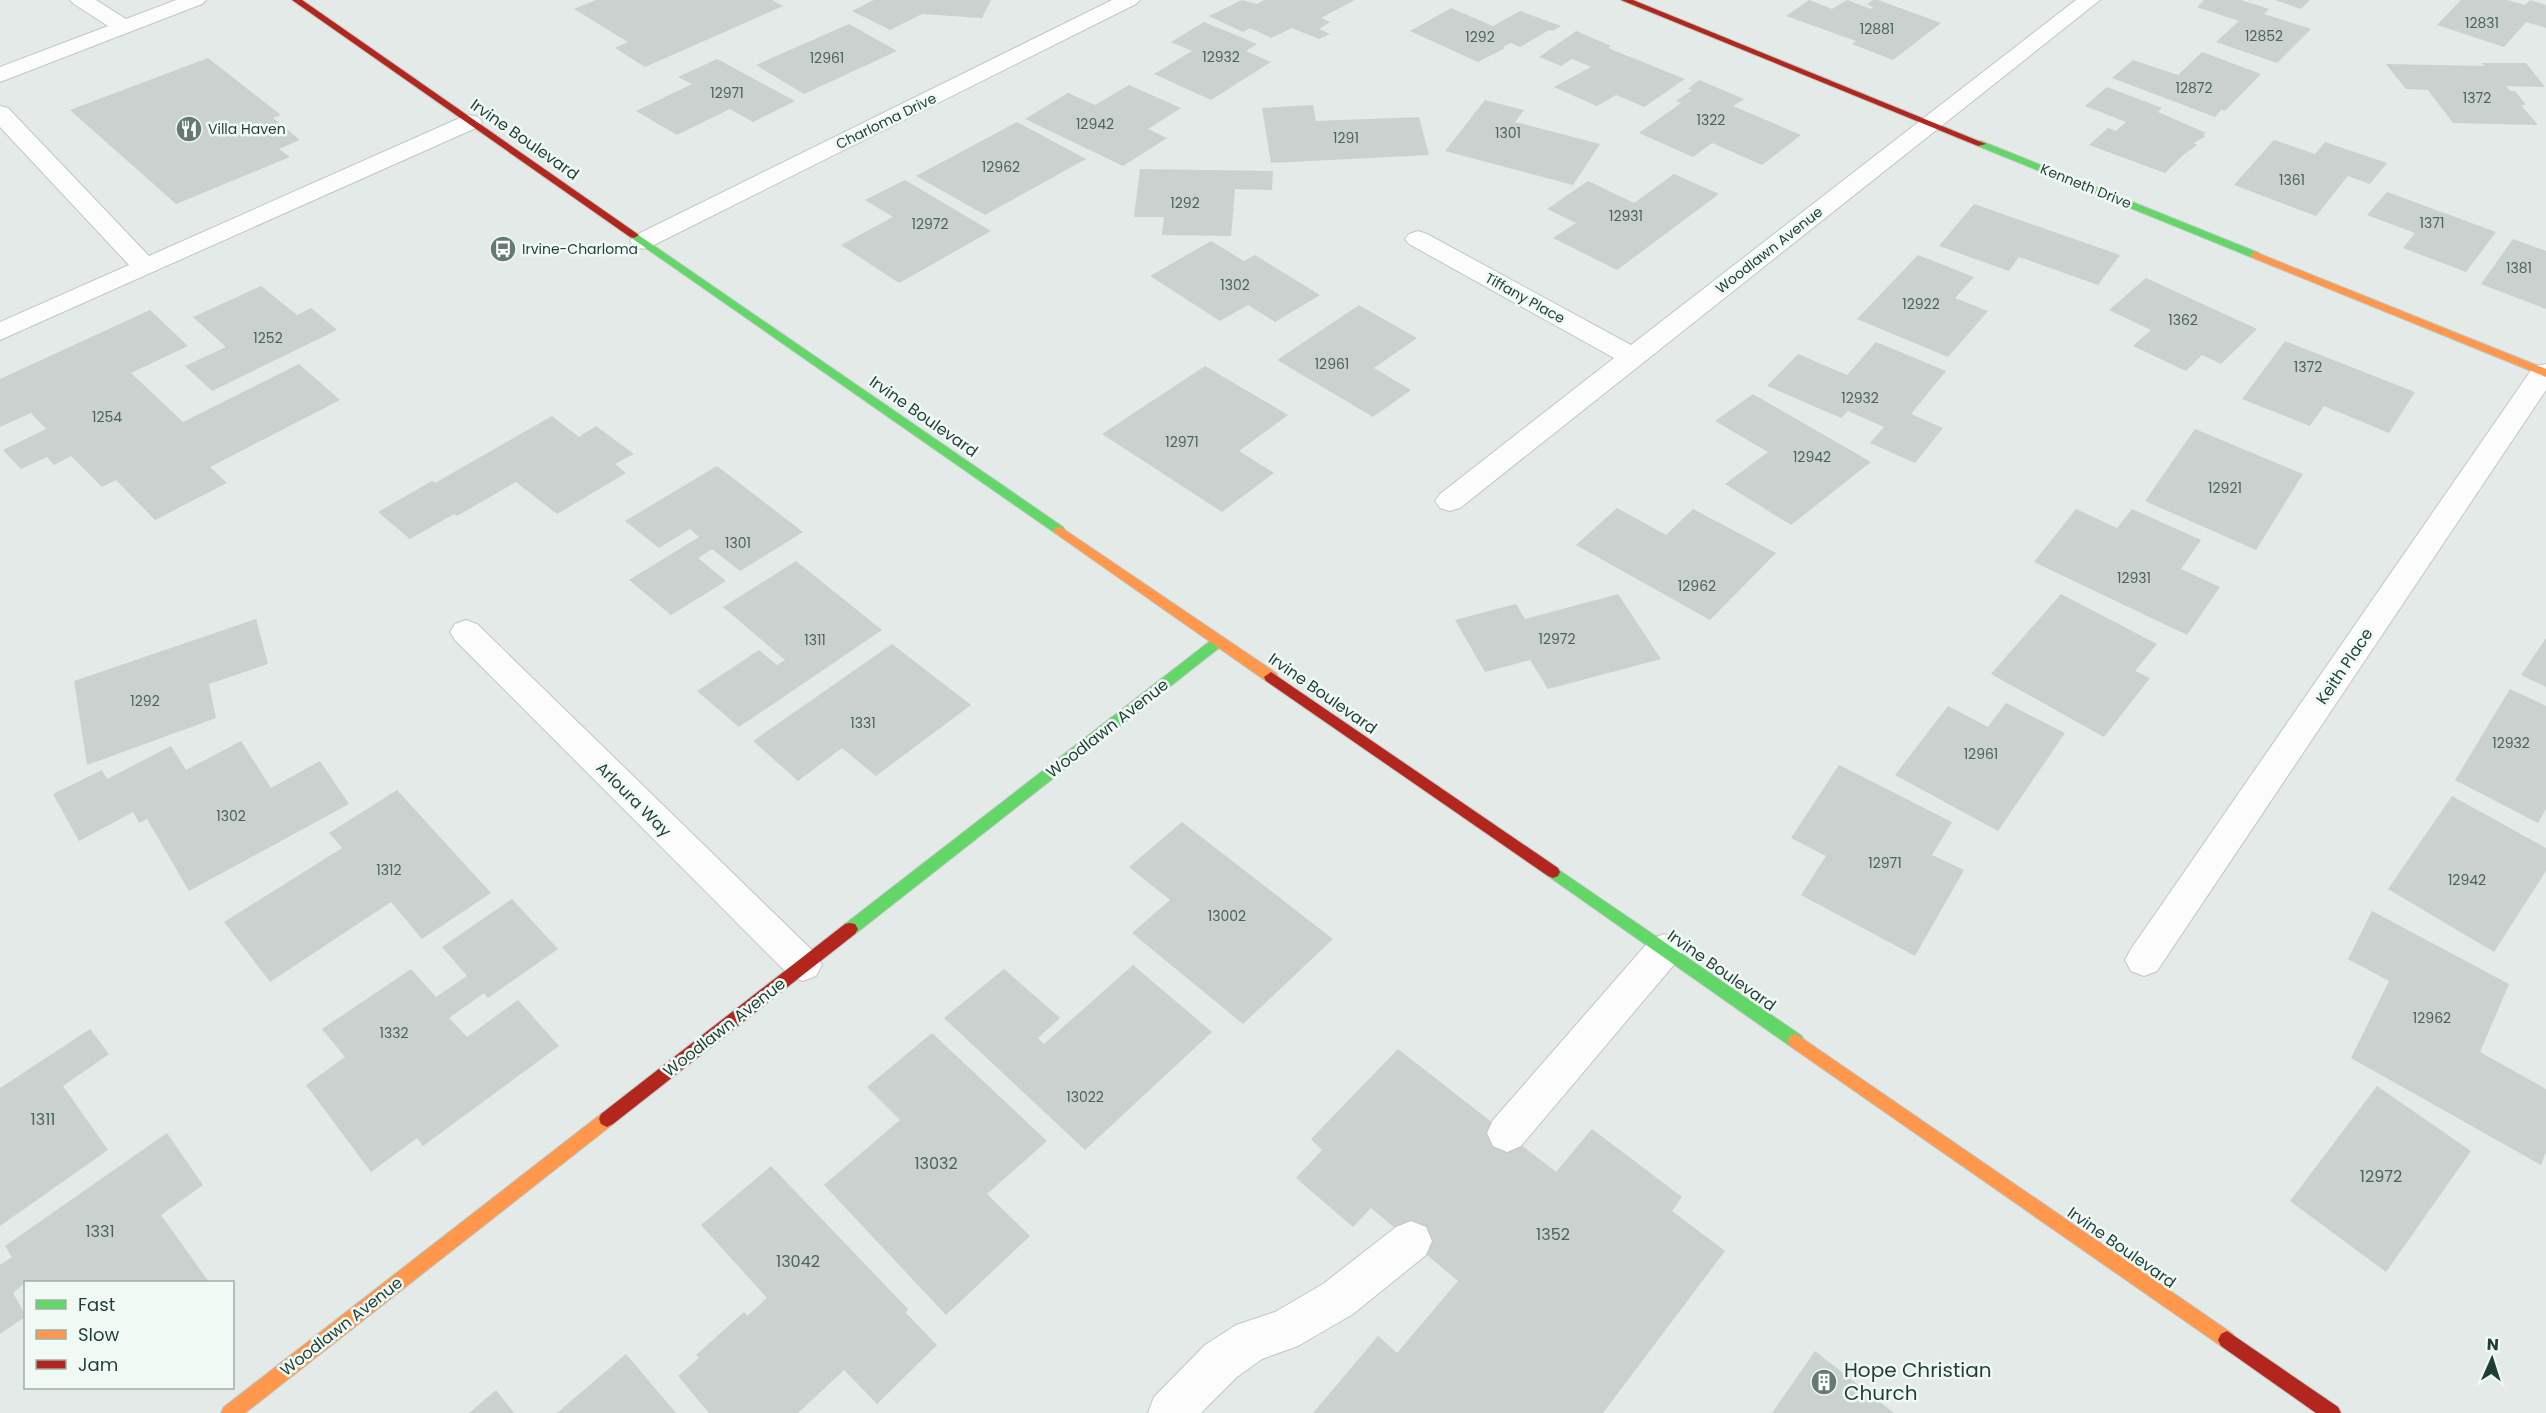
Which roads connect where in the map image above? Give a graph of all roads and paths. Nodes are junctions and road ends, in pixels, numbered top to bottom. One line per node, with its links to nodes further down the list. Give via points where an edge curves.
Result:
1 (81, 0): 7 (street)
2 (195, 0): 7 (street)
3 (296, 0): 10 (main road, Irvine Boulevard)
4 (1129, 0): 13 (street, Charloma Drive)
5 (1625, 0): 11 (main road, Kenneth Drive)
6 (2089, 0): 11 (street, Woodlawn Avenue)
7 (124, 27): 8 (street)
8 (0, 75)
9 (0, 113): 14 (street)
10 (470, 122): 13 (main road, Irvine Boulevard); 14 (street)
11 (1931, 124): 16 (street, Woodlawn Avenue); 17 (main road, Kenneth Drive)
12 (1418, 239): 16 (street, Tiffany Place)
13 (644, 241): 20 (main road, Irvine Boulevard)
14 (145, 267): 15 (street)
15 (0, 332)
16 (1633, 357): 18 (street, Woodlawn Avenue)
17 (2545, 372): 22 (street, Keith Place)
18 (1450, 501)
19 (466, 632): 23 (street, Arloura Way)
20 (1219, 641): 21 (main road, Irvine Boulevard); 23 (main road, Woodlawn Avenue)
21 (1664, 950): 24 (street); 28 (main road, Irvine Boulevard)
22 (2144, 960)
23 (803, 965): 26 (main road, Woodlawn Avenue)
24 (1507, 1133)
25 (1411, 1241): 27 (street, via 1338,1299 1283,1331 1251,1340 1228,1356)
26 (230, 1413)
27 (1170, 1413)
28 (2332, 1413)

